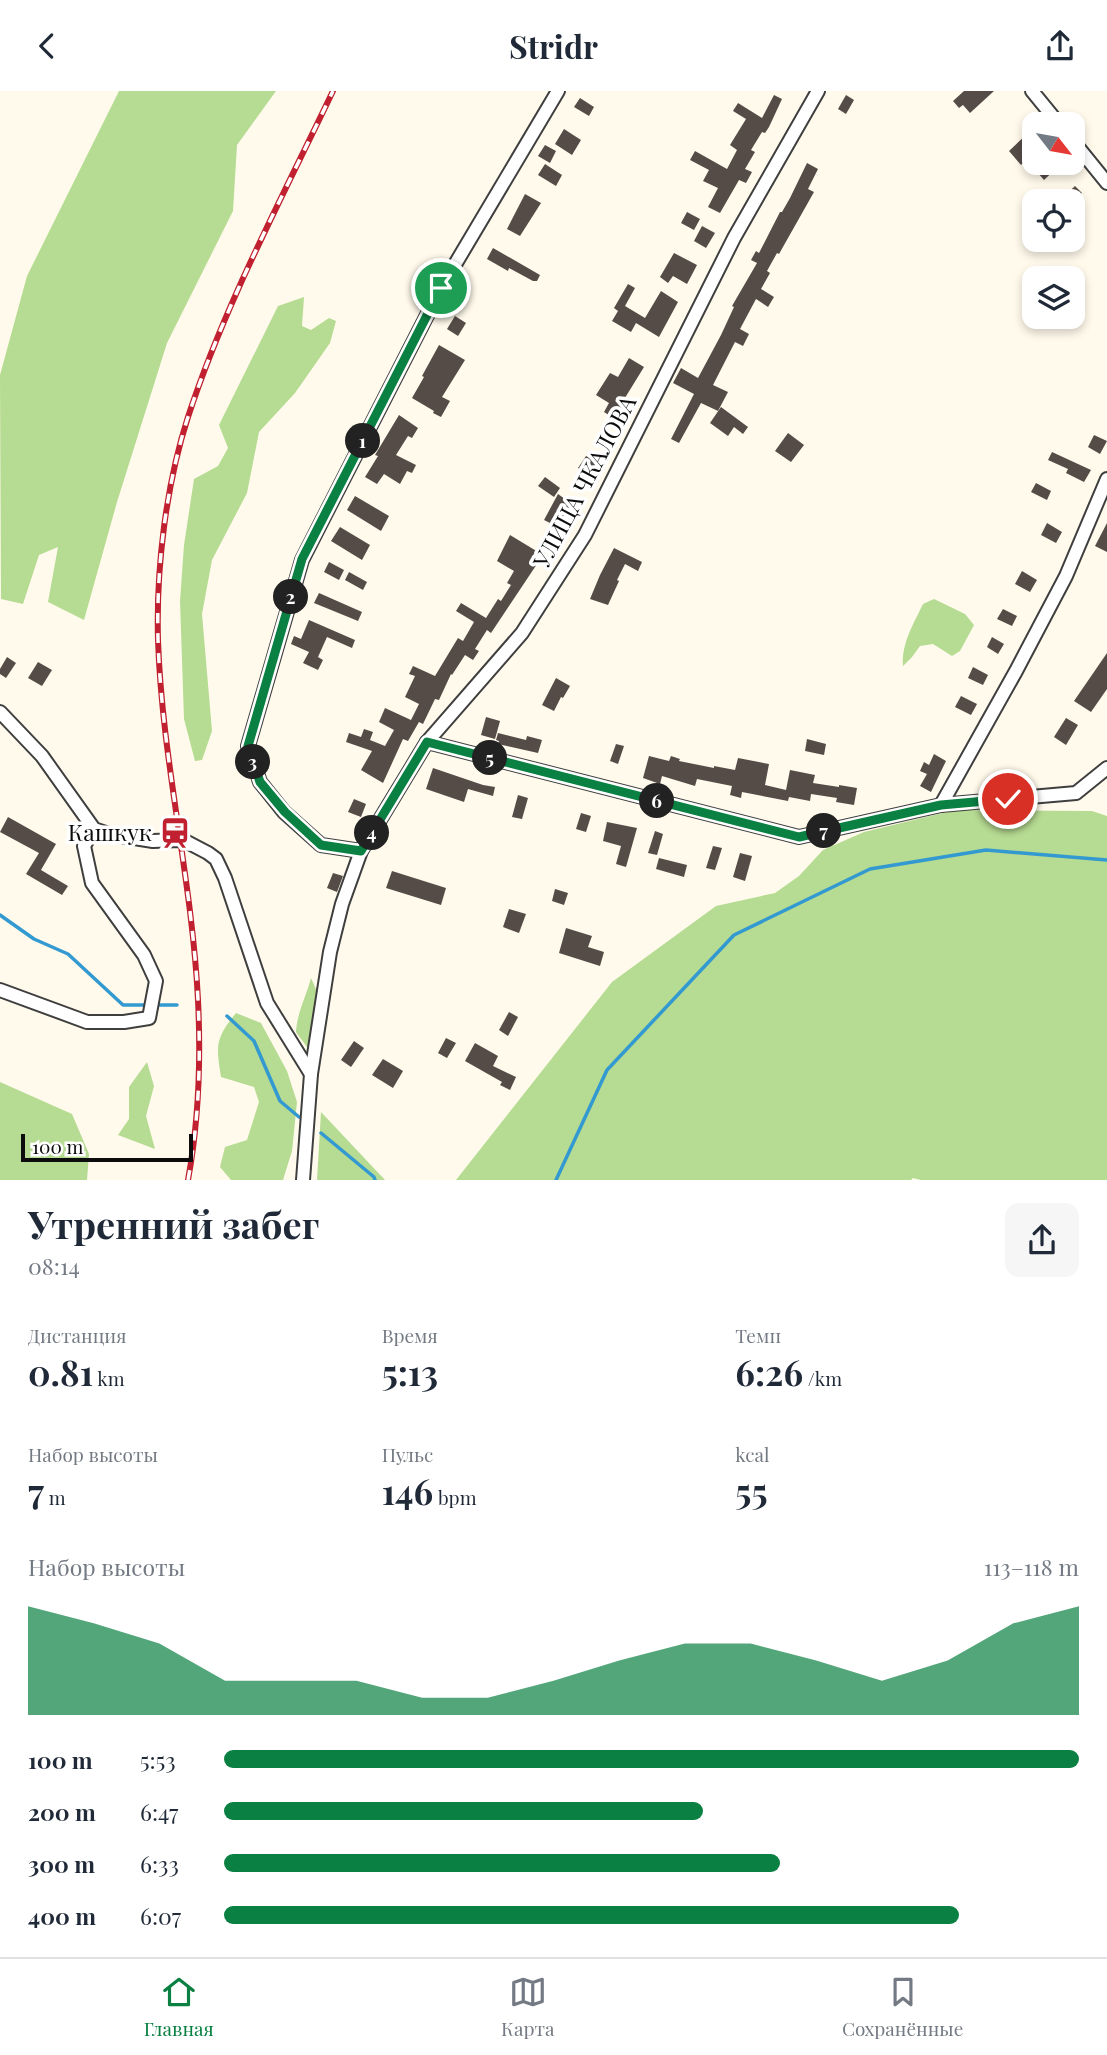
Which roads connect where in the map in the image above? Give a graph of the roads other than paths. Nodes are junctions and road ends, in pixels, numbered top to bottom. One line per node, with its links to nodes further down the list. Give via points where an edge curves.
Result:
1 (558, 91): 13 (street, via 441,288 302,559 248,746 260,782 293,820 321,845)
2 (818, 91): 9 (street, УЛИЦА ЧКАЛОВА, via 734,238 585,535 522,633)
3 (1032, 91): 4 (street)
4 (1049, 112)
5 (1085, 156): 6 (street)
6 (1107, 183)
7 (1107, 479): 11 (street, via 1066,576)
8 (0, 712): 12 (street, via 42,756)
9 (427, 742): 11 (street, via 799,837); 13 (street, УЛИЦА ЧКАЛОВА)
10 (1107, 768): 11 (street, via 1076,793)
11 (941, 805)
12 (94, 829): 14 (street, via 84,846 92,883 144,955 156,981 149,1019 87,1022); 15 (street, via 153,841 180,840 216,859 267,1003)
13 (361, 851): 15 (street, УЛИЦА ЧКАЛОВА, via 330,952)
14 (2, 991)
15 (310, 1074): 16 (street, УЛИЦА ЧКАЛОВА)
16 (303, 1180)

